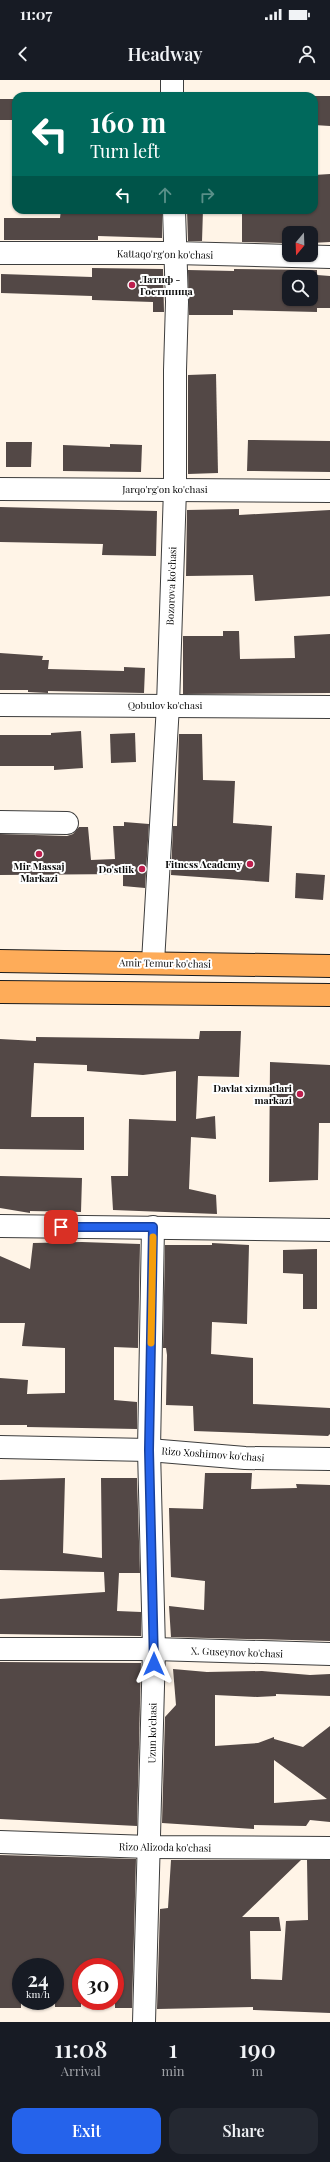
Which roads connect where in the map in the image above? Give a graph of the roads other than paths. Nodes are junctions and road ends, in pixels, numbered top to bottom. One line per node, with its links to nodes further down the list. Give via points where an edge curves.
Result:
1 (172, 80): 2 (street)
2 (172, 92)
3 (174, 214): 5 (street, Bozorova ko'chasi)
4 (0, 253): 5 (street, Kattaqo'rg'on ko'chasi)
5 (175, 253): 6 (street, Kattaqo'rg'on ko'chasi); 8 (street, Bozorova ko'chasi)
6 (330, 257)
7 (0, 489): 8 (street, Jarqo'rg'on ko'chasi)
8 (175, 489): 9 (street, Jarqo'rg'on ko'chasi); 11 (street, Bozorova ko'chasi)
9 (330, 491)
10 (0, 704): 11 (street, Qobulov ko'chasi)
11 (168, 705): 12 (street, Qobulov ko'chasi); 16 (street, Bozorova ko'chasi)
12 (330, 707)
13 (0, 822): 14 (street)
14 (67, 823)
15 (0, 961): 16 (main road, Amir Temur ko'chasi)
16 (153, 962): 17 (main road, Amir Temur ko'chasi)
17 (330, 966)
18 (0, 992): 19 (main road)
19 (330, 995)
20 (0, 1226): 21 (street)
21 (153, 1227): 22 (street); 24 (street, Uzun ko'chasi)
22 (330, 1230)
23 (0, 1447): 24 (street, Rizo Xoshimov ko'chasi)
24 (149, 1450): 25 (street, Rizo Xoshimov ko'chasi, via 245,1458); 27 (street, Uzun ko'chasi)
25 (330, 1459)
26 (0, 1649): 27 (street, X. Guseynov ko'chasi)
27 (154, 1649): 28 (street, X. Guseynov ko'chasi); 30 (street, Uzun ko'chasi)
28 (330, 1654)
29 (0, 1842): 30 (street, Rizo Alizoda ko'chasi)
30 (150, 1847): 31 (street, Rizo Alizoda ko'chasi); 32 (street, Uzun ko'chasi)
31 (330, 1848)
32 (144, 2022)

